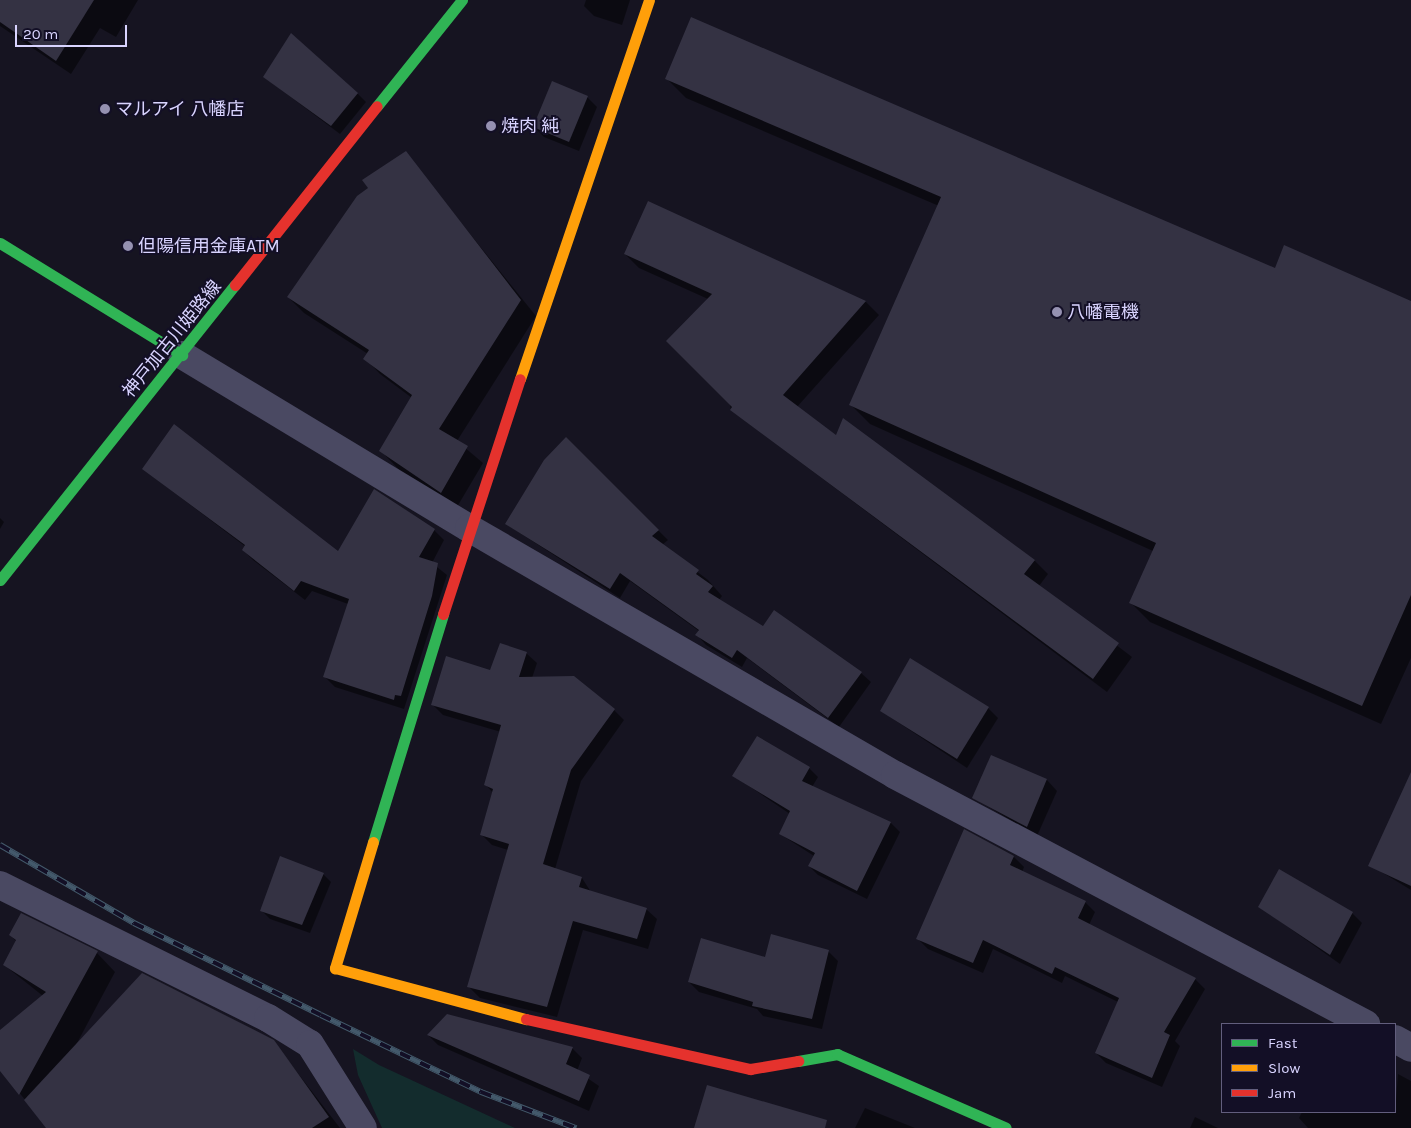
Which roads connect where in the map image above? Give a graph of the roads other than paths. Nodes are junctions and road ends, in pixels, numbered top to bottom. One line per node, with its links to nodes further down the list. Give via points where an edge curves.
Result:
1 (462, 0): 4 (street, 神戸加古川姫路線)
2 (649, 0): 5 (street)
3 (0, 243): 4 (street)
4 (182, 355): 5 (street); 6 (street, 神戸加古川姫路線)
5 (469, 528): 8 (street, via 895,775); 12 (street, via 335,968 518,1017 750,1069 837,1054)
6 (0, 580)
7 (0, 885): 11 (street, via 268,1018 310,1044)
8 (1364, 1023)
9 (1396, 1040): 10 (street)
10 (1411, 1048)
11 (363, 1128)
12 (1006, 1128)

